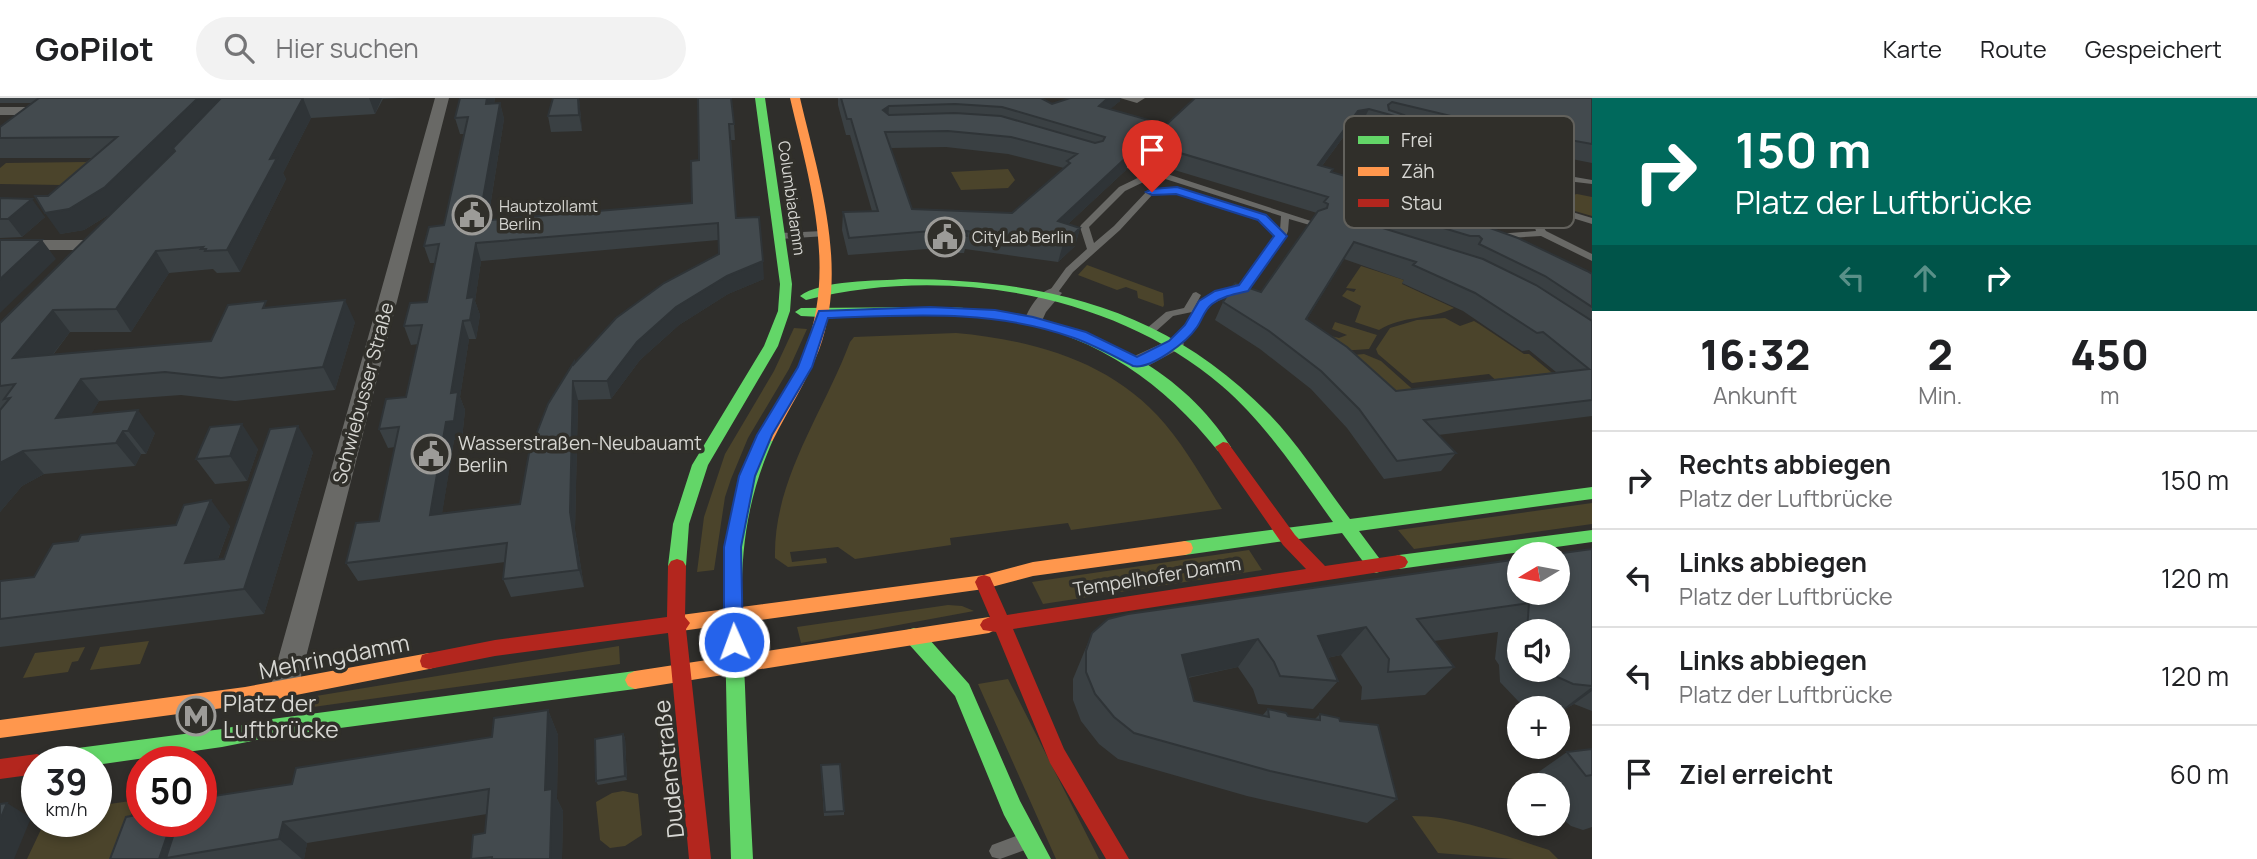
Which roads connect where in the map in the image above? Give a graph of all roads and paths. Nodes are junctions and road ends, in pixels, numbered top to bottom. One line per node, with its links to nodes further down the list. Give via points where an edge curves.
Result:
1 (761, 98): 21 (main road, Columbiadamm)
2 (795, 98): 20 (main road, Columbiadamm)
3 (1124, 98): 4 (lane, via 1137,102)
4 (1141, 98)
5 (56, 101): 8 (street)
6 (441, 101): 52 (street, Schwiebusser Straße)
7 (0, 111): 8 (street)
8 (43, 111): 9 (street)
9 (23, 125)
10 (1130, 166): 11 (lane)
11 (1155, 173): 14 (lane); 25 (lane, via 1122,189 1084,227)
12 (1574, 179): 13 (lane)
13 (1592, 182)
14 (1285, 215): 17 (lane); 22 (lane)
15 (1574, 216): 16 (lane)
16 (1592, 221)
17 (1313, 223)
18 (1540, 228): 19 (lane)
19 (1542, 233): 23 (lane); 26 (lane)
20 (822, 234): 21 (lane); 28 (main road, Columbiadamm)
21 (780, 236): 32 (main road, Columbiadamm)
22 (1281, 236): 25 (lane, via 1262,217 1177,190 1152,192); 30 (lane, via 1243,288)
23 (1486, 238)
24 (0, 245): 27 (street, via 98,240)
25 (1091, 248): 29 (lane)
26 (1592, 258)
27 (71, 265)
28 (827, 289): 29 (main road, via 956,281); 32 (main road); 33 (main road)
29 (1053, 293): 35 (street); 36 (main road)
30 (1201, 296): 34 (lane, via 1188,310); 37 (lane, via 1191,327)
31 (1175, 298): 34 (lane)
32 (785, 307): 33 (main road); 48 (main road, via 771,346 700,466 681,524)
33 (823, 314): 35 (main road, via 965,312); 46 (main road, via 805,367 747,476 732,547)
34 (1170, 314): 36 (lane)
35 (1033, 321): 38 (main road, via 1082,335)
36 (1150, 331): 37 (main road)
37 (1174, 344): 38 (street); 40 (main road, via 1219,375 1265,419)
38 (1138, 363): 41 (main road, via 1204,422)
39 (1592, 493): 40 (main road, Tempelhofer Damm)
40 (1346, 526): 41 (main road, Tempelhofer Damm); 43 (main road)
41 (1284, 534): 44 (main road); 45 (main road, Tempelhofer Damm, via 1033,569)
42 (1592, 536): 43 (main road, Tempelhofer Damm)
43 (1376, 566): 44 (main road, Tempelhofer Damm)
44 (1321, 573): 47 (main road, Tempelhofer Damm)
45 (984, 582): 46 (main road, Tempelhofer Damm); 47 (main road)
46 (733, 618): 48 (main road, Tempelhofer Damm); 50 (main road)
47 (1000, 622): 49 (main road, Tempelhofer Damm); 62 (main road, via 1058,756)
48 (676, 625): 51 (main road); 52 (main road, Mehringdamm, via 495,648)
49 (914, 636): 50 (main road, Tempelhofer Damm); 57 (main road, via 962,690)
50 (735, 665): 51 (main road, Tempelhofer Damm); 60 (main road)
51 (681, 674): 52 (main road, Mehringdamm); 59 (main road, Dudenstraße)
52 (278, 708): 53 (main road, Mehringdamm); 54 (main road, Mehringdamm, via 222,738)
53 (0, 729)
54 (112, 753)
55 (21, 766): 56 (main road)
56 (0, 769)
57 (1028, 841): 58 (lane); 61 (main road)
58 (998, 851)
59 (700, 859)
60 (742, 859)
61 (1040, 859)
62 (1118, 859)

